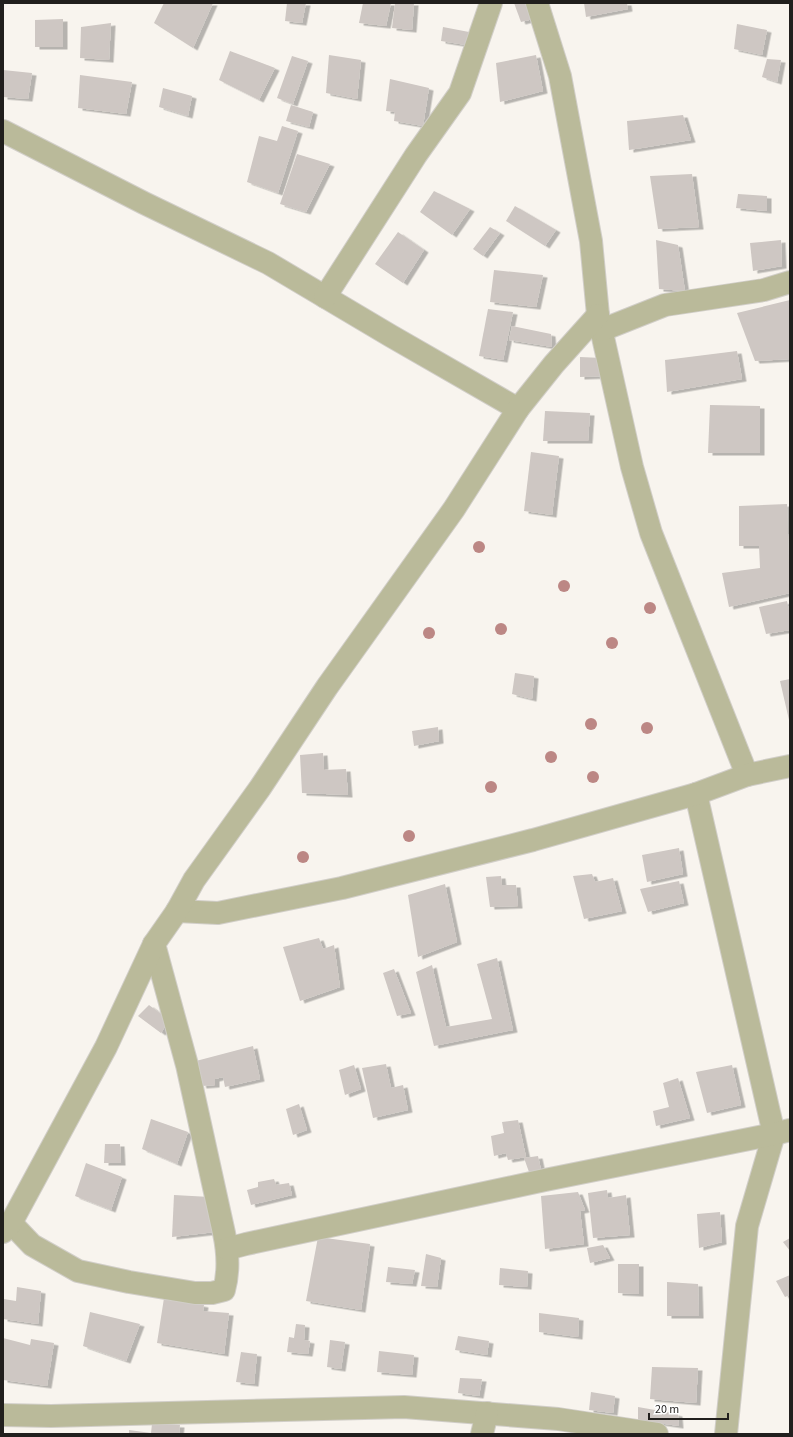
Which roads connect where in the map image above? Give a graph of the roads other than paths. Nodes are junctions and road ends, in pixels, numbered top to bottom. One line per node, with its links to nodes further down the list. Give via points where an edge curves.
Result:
1 (491, 3): 5 (street, via 460,93 416,154)
2 (537, 3): 6 (street, via 561,83 591,241)
3 (3, 131): 5 (street, via 268,263)
4 (790, 282): 6 (street, via 764,290 665,305)
5 (325, 297): 7 (street)
6 (600, 323): 7 (street, via 554,364); 9 (street, via 632,467 651,532)
7 (518, 409): 11 (street, via 454,509 327,687 260,788 194,880)
8 (790, 766): 9 (street)
9 (747, 775): 10 (street)
10 (696, 794): 11 (street, via 532,840 342,888 218,913); 13 (street)
11 (176, 911): 12 (street)
12 (154, 944): 14 (street, via 106,1047); 15 (street, via 187,1065)
13 (782, 1132): 15 (street, via 530,1183); 20 (street, via 747,1226)
14 (7, 1228): 15 (street, via 78,1271 195,1293 224,1290 227,1280)
15 (227, 1249)
16 (487, 1413): 17 (street, via 404,1407); 18 (street); 19 (street, via 558,1419)
17 (3, 1415)
18 (482, 1434)
19 (657, 1434)
20 (726, 1434)

